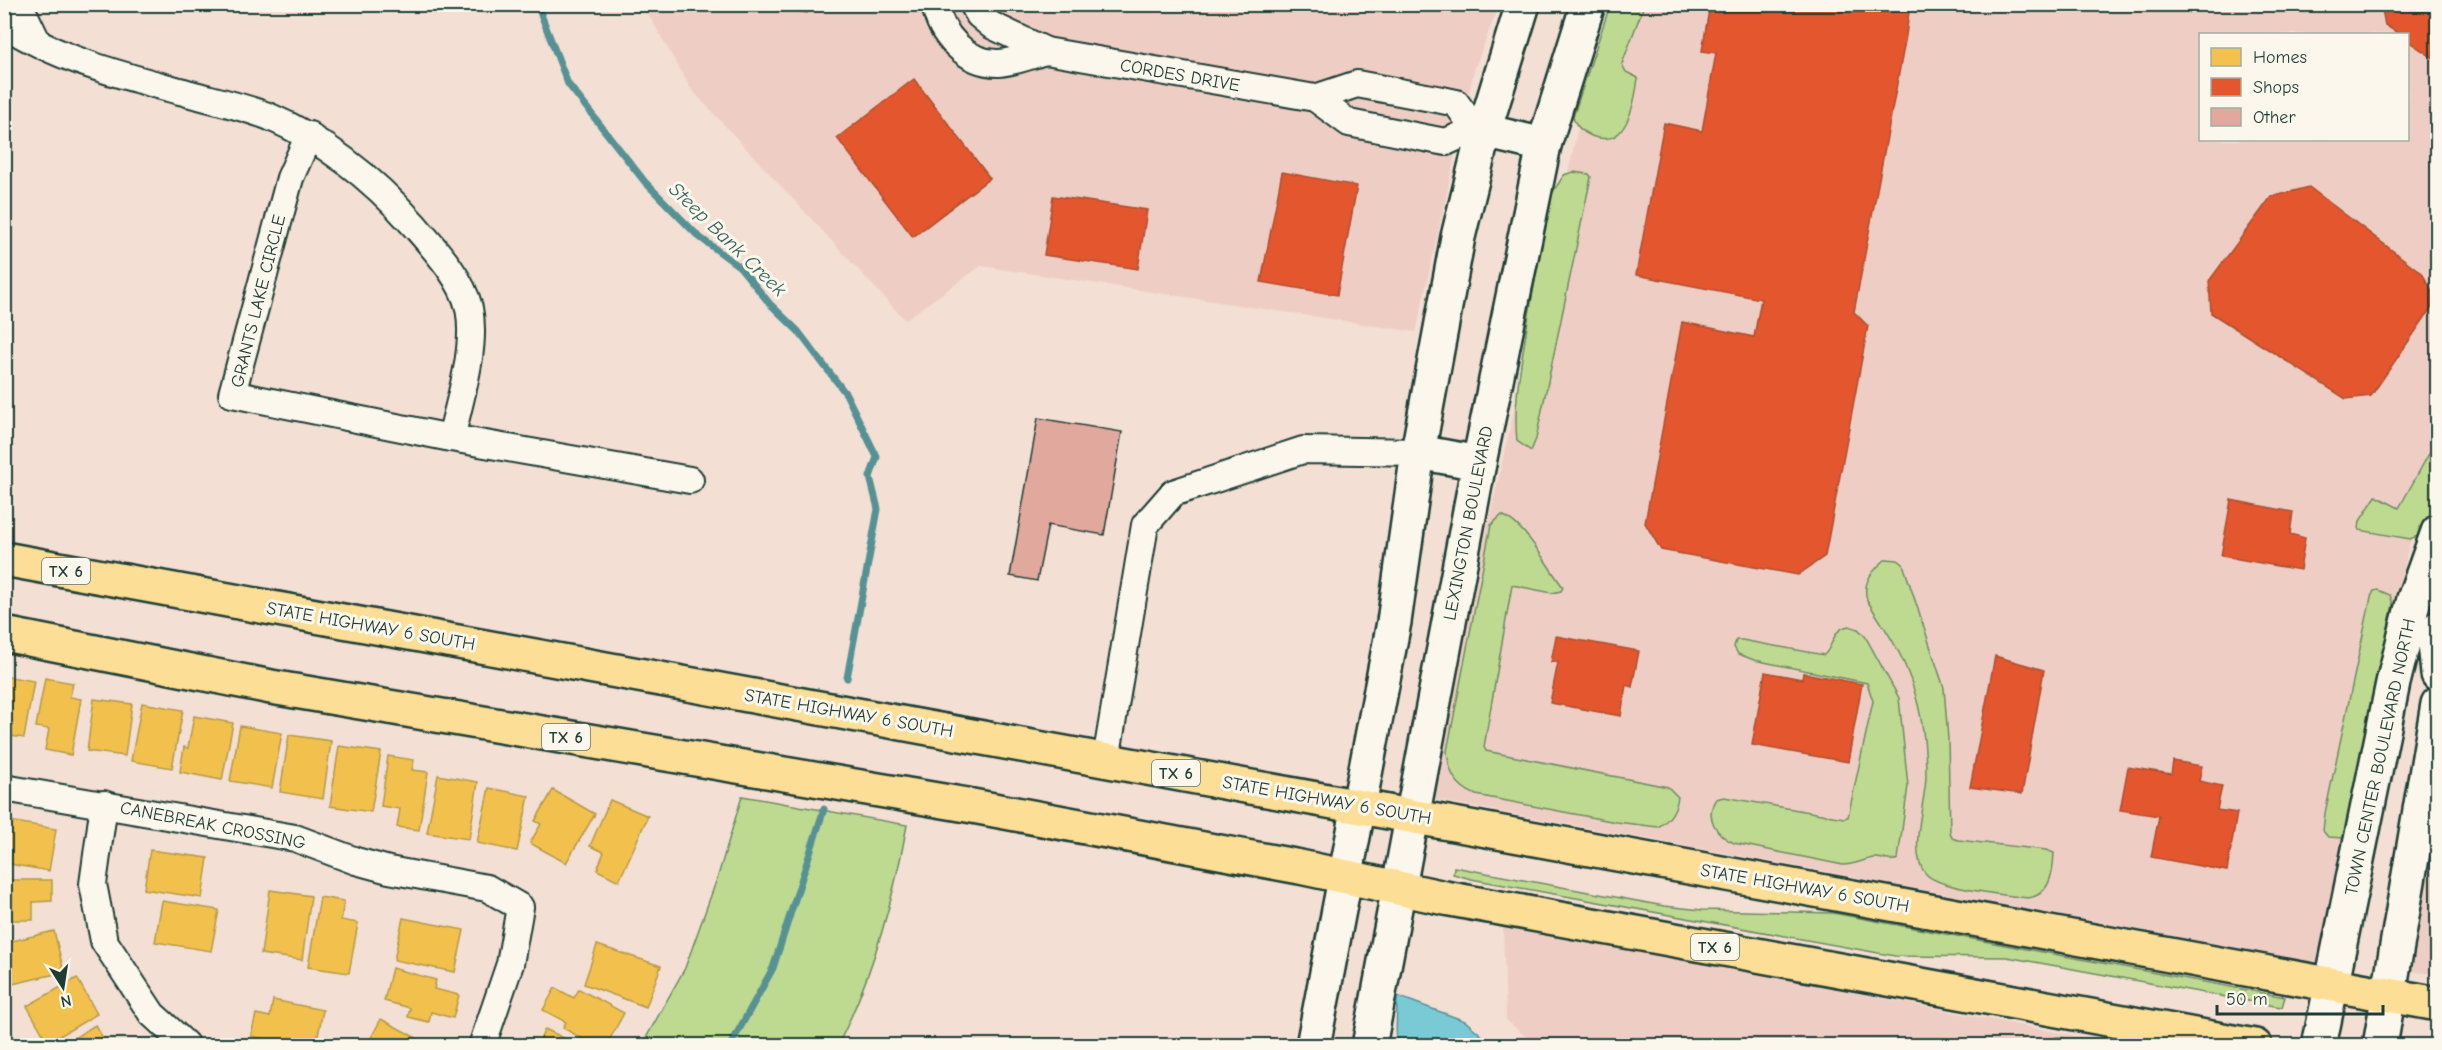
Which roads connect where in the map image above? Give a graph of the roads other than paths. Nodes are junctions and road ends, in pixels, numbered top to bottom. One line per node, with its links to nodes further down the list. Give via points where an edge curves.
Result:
1 (16, 4): 7 (street)
2 (935, 4): 8 (street, CORDES DRIVE, via 945,32 970,57 999,63)
3 (974, 4): 8 (street, CORDES DRIVE, via 979,15 991,25)
4 (1523, 4): 10 (main road)
5 (1588, 4): 12 (main road, LEXINGTON BOULEVARD)
6 (4, 24): 7 (street)
7 (37, 41): 11 (street, via 111,72 268,116)
8 (1046, 51): 9 (street, CORDES DRIVE)
9 (1315, 98): 10 (street, CORDES DRIVE, via 1349,123 1435,140 1446,142); 10 (street, CORDES DRIVE, via 1357,84 1442,100 1456,103)
10 (1480, 130): 12 (main road); 14 (main road)
11 (309, 135): 13 (street, via 370,180 403,212 457,280 469,307 471,338); 13 (street, GRANTS LAKE CIRCLE, via 290,178 232,394)
12 (1544, 145): 15 (main road, LEXINGTON BOULEVARD)
13 (451, 438): 16 (street, GRANTS LAKE CIRCLE)
14 (1418, 452): 15 (main road); 24 (street, via 1303,450 1173,493 1145,525); 27 (main road, via 1394,622)
15 (1479, 462): 28 (main road, LEXINGTON BOULEVARD)
16 (690, 480)
17 (2438, 532): 19 (main road, TOWN CENTER BOULEVARD NORTH)
18 (4, 559): 24 (main road, STATE HIGHWAY 6 SOUTH / TX 6)
19 (2429, 593): 31 (main road, TOWN CENTER BOULEVARD NORTH, via 2393,682)
20 (2438, 628): 22 (main road)
21 (4, 634): 29 (main road, TX 6, via 271,687 957,803)
22 (2438, 675)
23 (2438, 704): 32 (main road)
24 (1106, 760): 27 (main road, STATE HIGHWAY 6 SOUTH / TX 6)
25 (4, 788): 26 (street, CANEBREAK CROSSING)
26 (104, 804): 34 (street, via 93,884 104,941 152,1014); 35 (street, CANEBREAK CROSSING, via 295,838 389,870 487,888 520,907 510,964)
27 (1358, 806): 28 (main road, STATE HIGHWAY 6 SOUTH / TX 6); 29 (main road)
28 (1413, 816): 30 (main road, LEXINGTON BOULEVARD); 31 (main road, STATE HIGHWAY 6 SOUTH / TX 6)
29 (1345, 876): 30 (main road, TX 6); 36 (main road)
30 (1397, 888): 37 (main road, LEXINGTON BOULEVARD); 38 (main road, TX 6)
31 (2331, 985): 32 (main road, STATE HIGHWAY 6 SOUTH / TX 6); 39 (main road, TOWN CENTER BOULEVARD NORTH)
32 (2389, 996): 33 (main road, STATE HIGHWAY 6 SOUTH / TX 6); 40 (main road)
33 (2438, 1004)
34 (185, 1044)
35 (482, 1046)
36 (1313, 1046)
37 (1369, 1046)
38 (2255, 1046)
39 (2319, 1046)
40 (2380, 1046)

